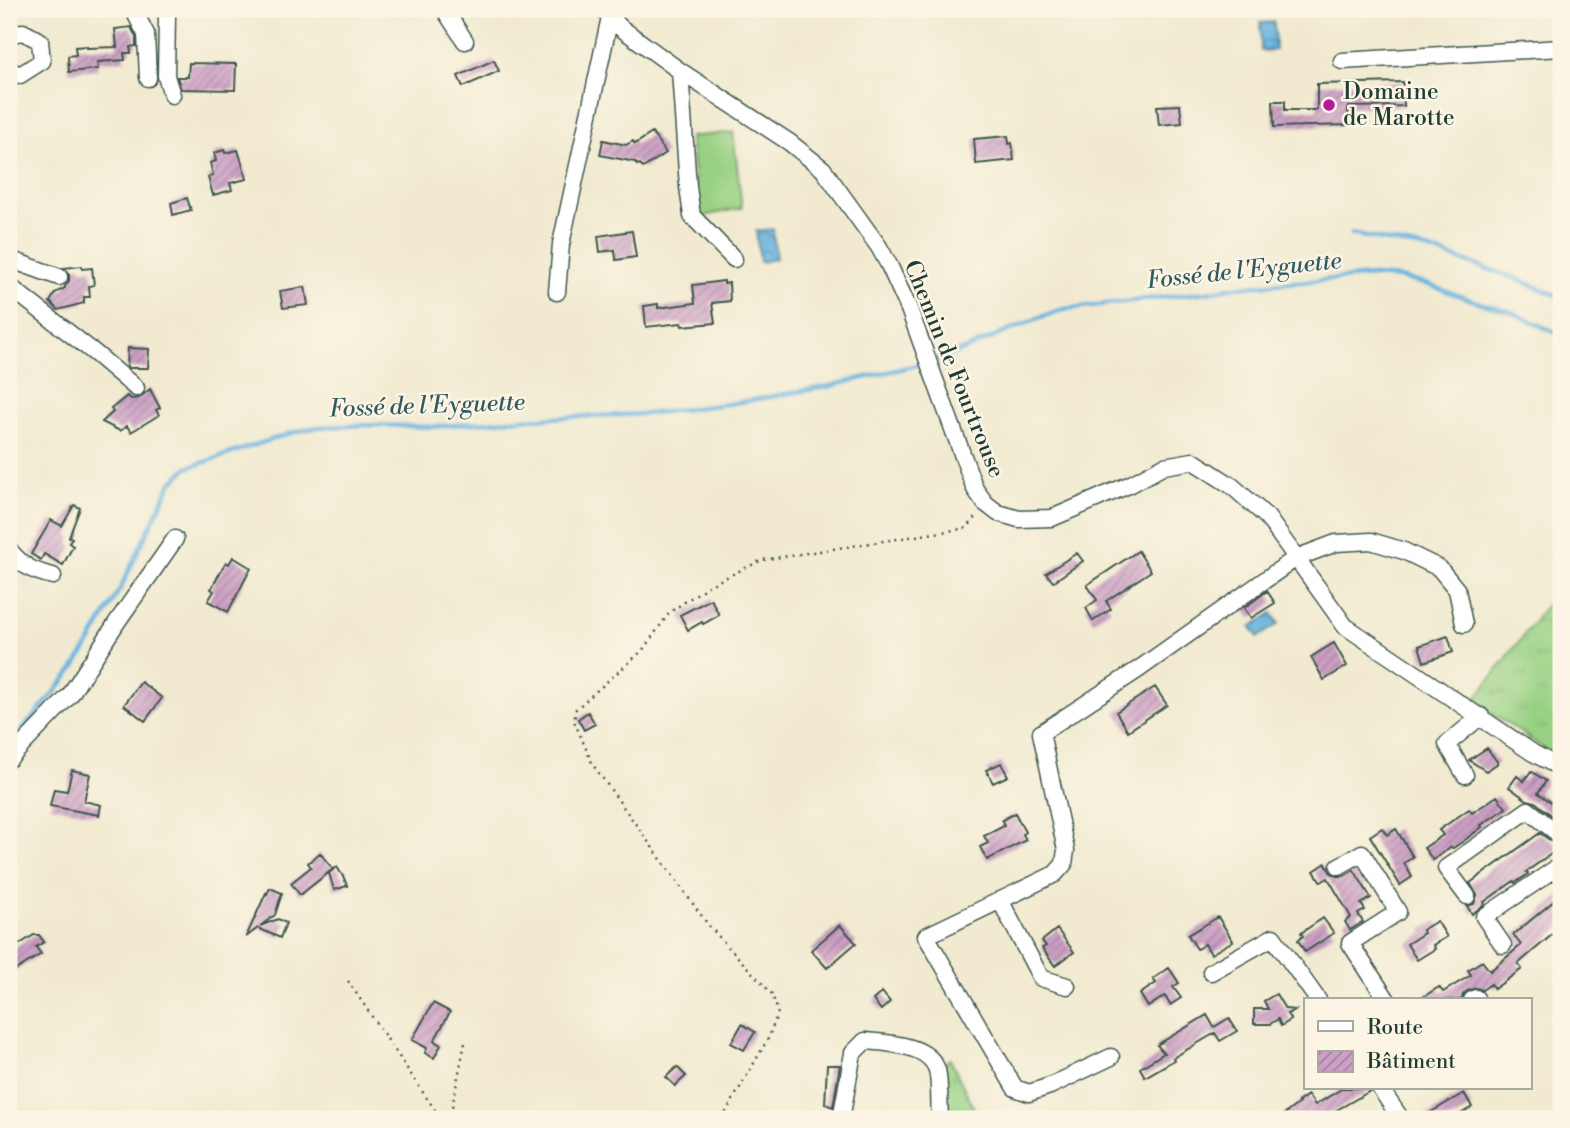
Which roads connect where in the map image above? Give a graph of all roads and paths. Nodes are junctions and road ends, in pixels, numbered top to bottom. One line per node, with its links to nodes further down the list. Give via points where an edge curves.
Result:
1 (133, 9): 11 (street, via 146,34)
2 (165, 9): 12 (street, via 166,76)
3 (444, 9): 6 (street)
4 (606, 13): 10 (street, Chemin de Fourtrouse); 17 (street)
5 (9, 34): 9 (street, via 23,32 40,41 42,61 20,75)
6 (465, 41)
7 (1561, 48): 8 (street)
8 (1342, 61)
9 (9, 70)
10 (680, 71): 14 (street, via 692,216); 19 (street, Chemin de Fourtrouse, via 823,169 879,247 909,309 975,489)
11 (148, 78)
12 (172, 95)
13 (9, 259): 15 (street)
14 (734, 259)
15 (59, 277)
16 (9, 286): 18 (street)
17 (557, 292)
18 (136, 388)
19 (985, 503): 22 (street, Chemin de Fourtrouse, via 998,513 1019,519 1052,518 1164,466 1193,461 1232,486 1267,517); 46 (path, via 967,528 762,560 708,586 670,612 642,651 576,709 573,721 593,765 709,926 772,994 778,1012 769,1037)
20 (175, 539): 26 (street, via 70,695)
21 (9, 550): 23 (street, via 21,564)
22 (1296, 558): 24 (street, via 1336,543 1371,541 1404,551 1445,575 1457,590); 25 (street, Chemin de Fourtrouse, via 1345,626); 33 (street, via 1041,733 1066,850 1065,864 1055,874)
23 (53, 576)
24 (1464, 624)
25 (1481, 716): 27 (street, Chemin de Fourtrouse); 28 (street, via 1447,744)
26 (9, 759)
27 (1561, 768)
28 (1465, 775)
29 (1561, 836): 32 (street, via 1528,810 1446,868)
30 (1561, 865): 34 (street, via 1484,917)
31 (1339, 866): 39 (street, via 1362,853 1398,912 1350,943)
32 (1467, 896)
33 (1000, 900): 37 (street, via 1041,978); 41 (street, via 926,936 1015,1088 1028,1093)
34 (1503, 945)
35 (1211, 972): 38 (street, via 1273,937)
36 (348, 981): 44 (path)
37 (1067, 986)
38 (1317, 998)
39 (1386, 998)
40 (466, 1038): 45 (path, via 451,1112)
41 (1111, 1057)
42 (1381, 1090): 43 (street)
43 (1396, 1117)
44 (441, 1119)
45 (456, 1119)
46 (722, 1119)
47 (842, 1119): 48 (street, via 853,1053 865,1041 902,1045 925,1054 937,1069)
48 (940, 1119)

